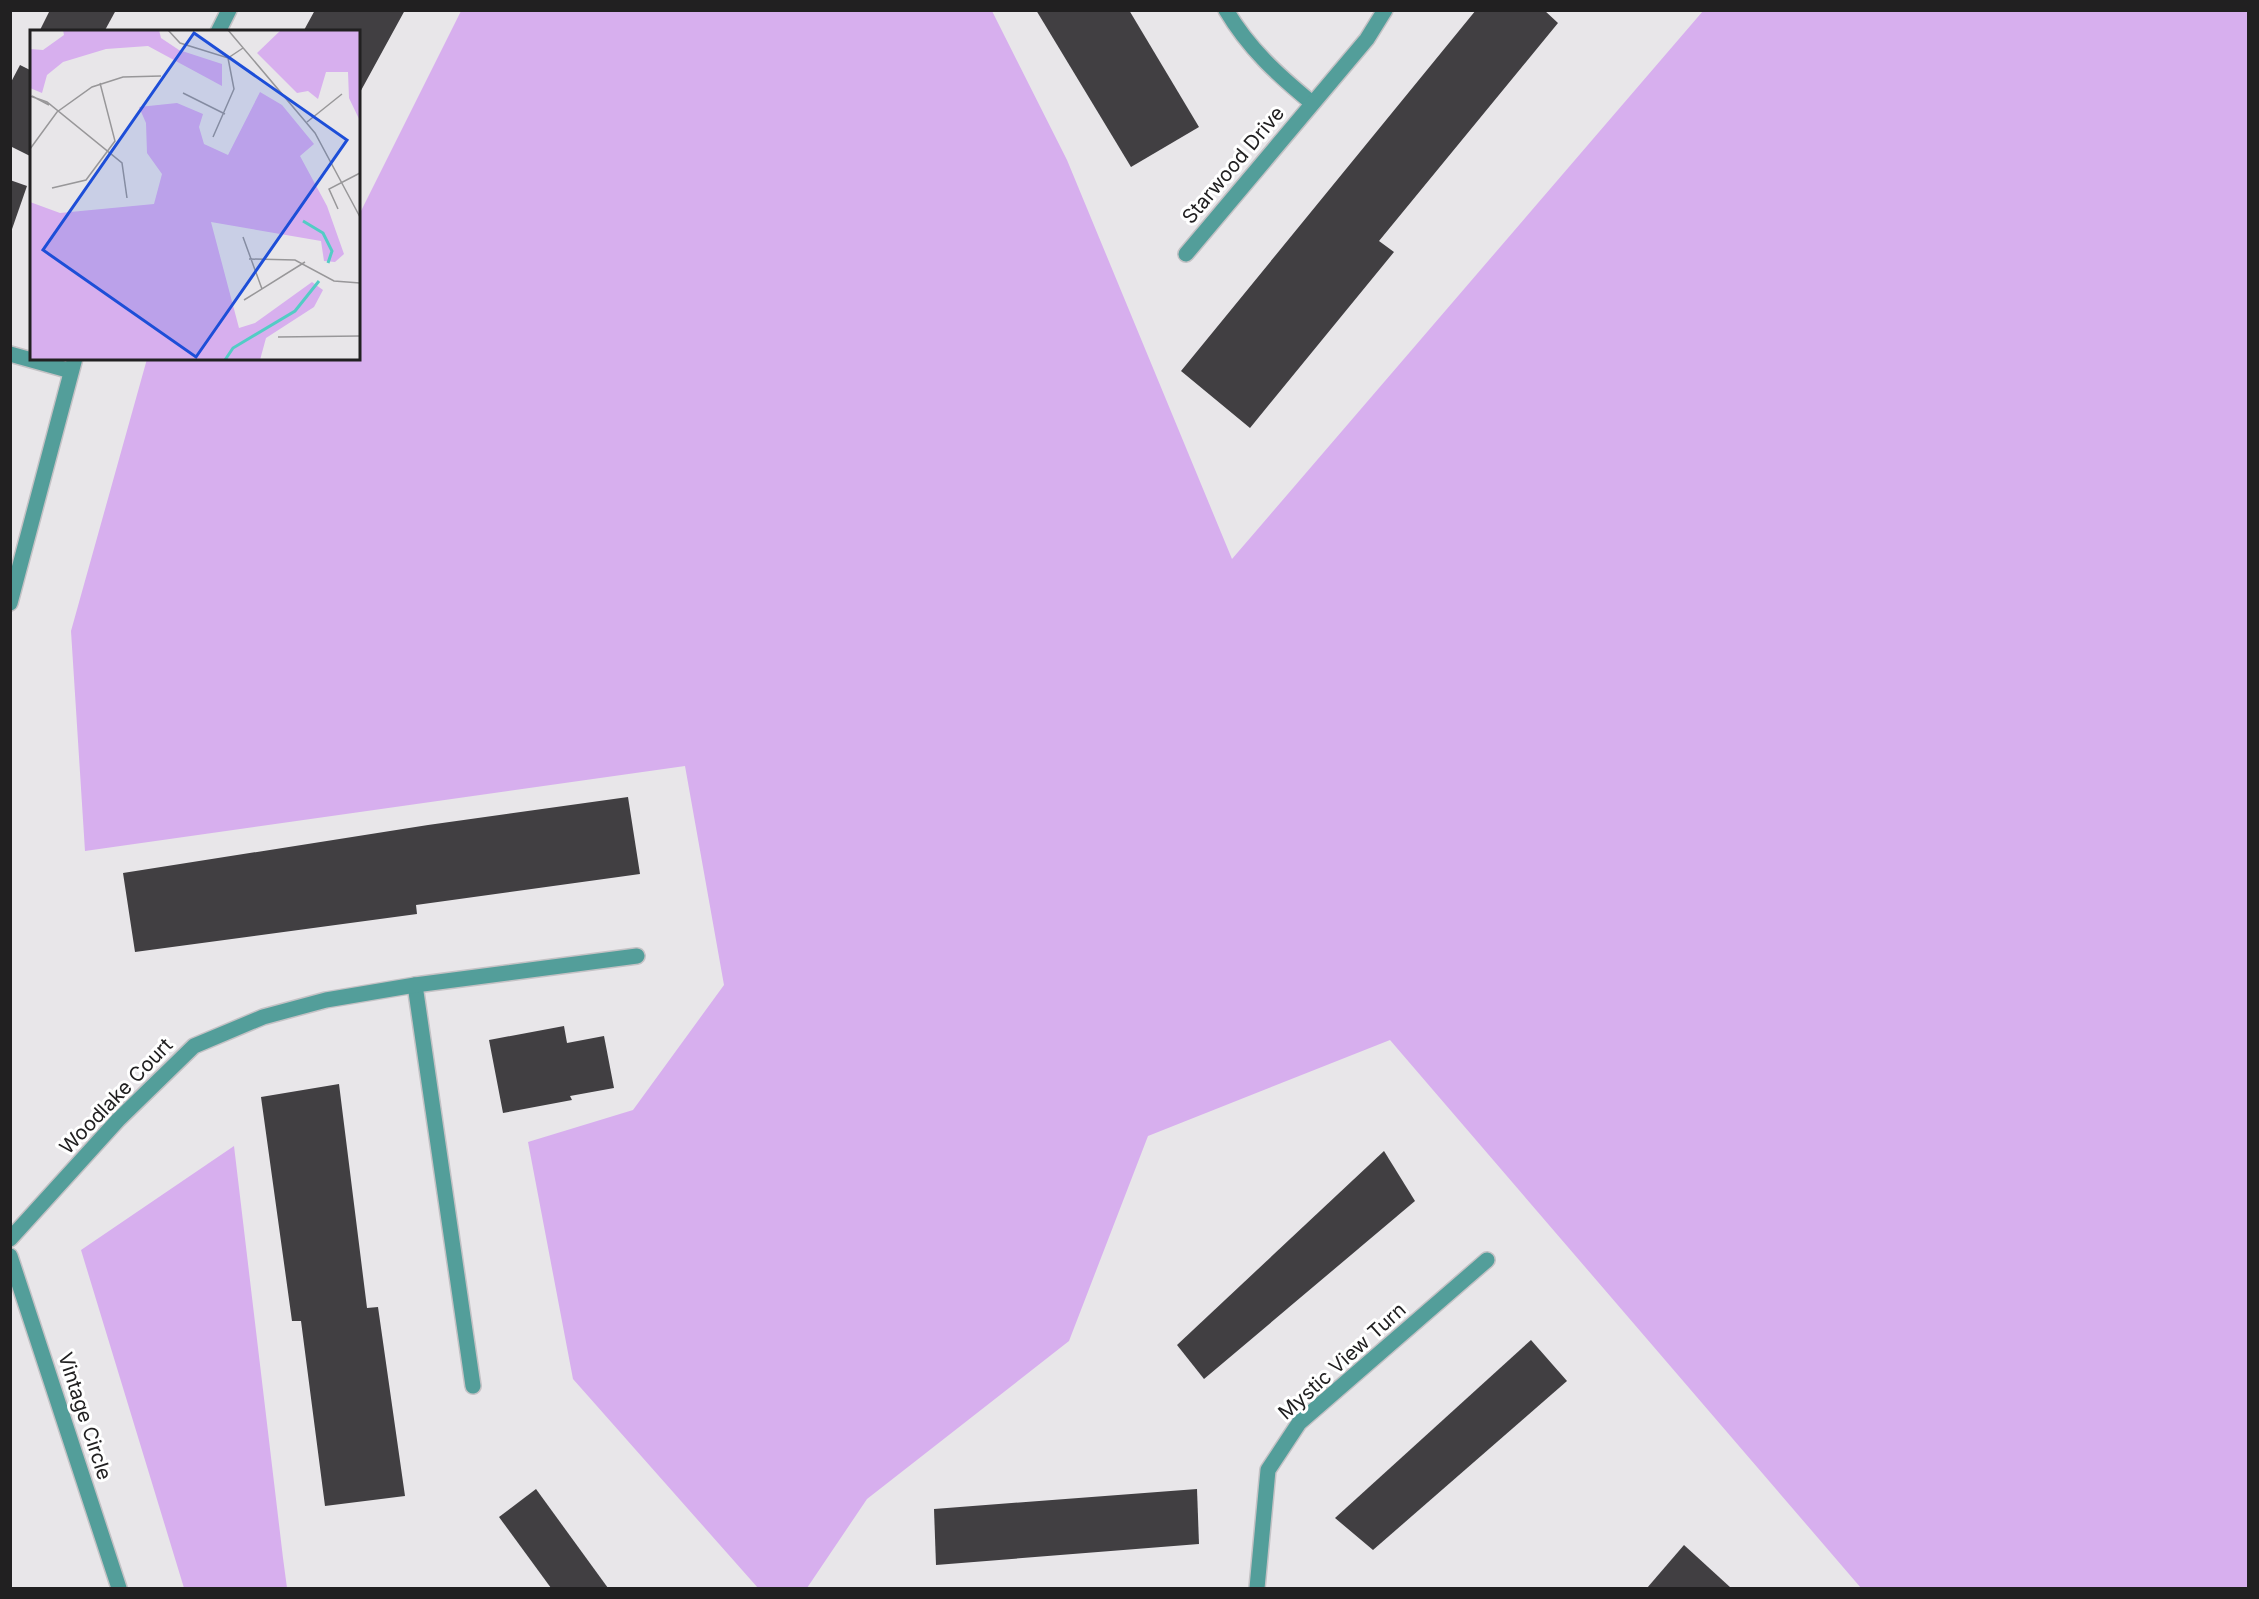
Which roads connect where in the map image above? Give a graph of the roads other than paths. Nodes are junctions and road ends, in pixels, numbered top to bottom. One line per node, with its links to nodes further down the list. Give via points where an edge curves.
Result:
1 (229, 10): 4 (street)
2 (1226, 10): 5 (street, Starwood Drive, via 1270,69)
3 (1385, 10): 5 (street, Starwood Drive)
4 (219, 30)
5 (1312, 103): 6 (street, Starwood Drive)
6 (1186, 254)
7 (10, 354): 8 (street)
8 (30, 357)
9 (44, 360): 10 (street)
10 (73, 365): 11 (street)
11 (10, 603)
12 (637, 956): 13 (street, Woodlake Court)
13 (415, 985): 14 (street, Woodlake Court, via 326,1000 274,1014 194,1046 118,1120); 17 (street)
14 (10, 1239)
15 (10, 1256): 18 (street, Vintage Circle)
16 (1487, 1260): 19 (street, Mystic View Turn, via 1299,1423 1268,1470)
17 (474, 1386)
18 (119, 1588)
19 (1257, 1588)

